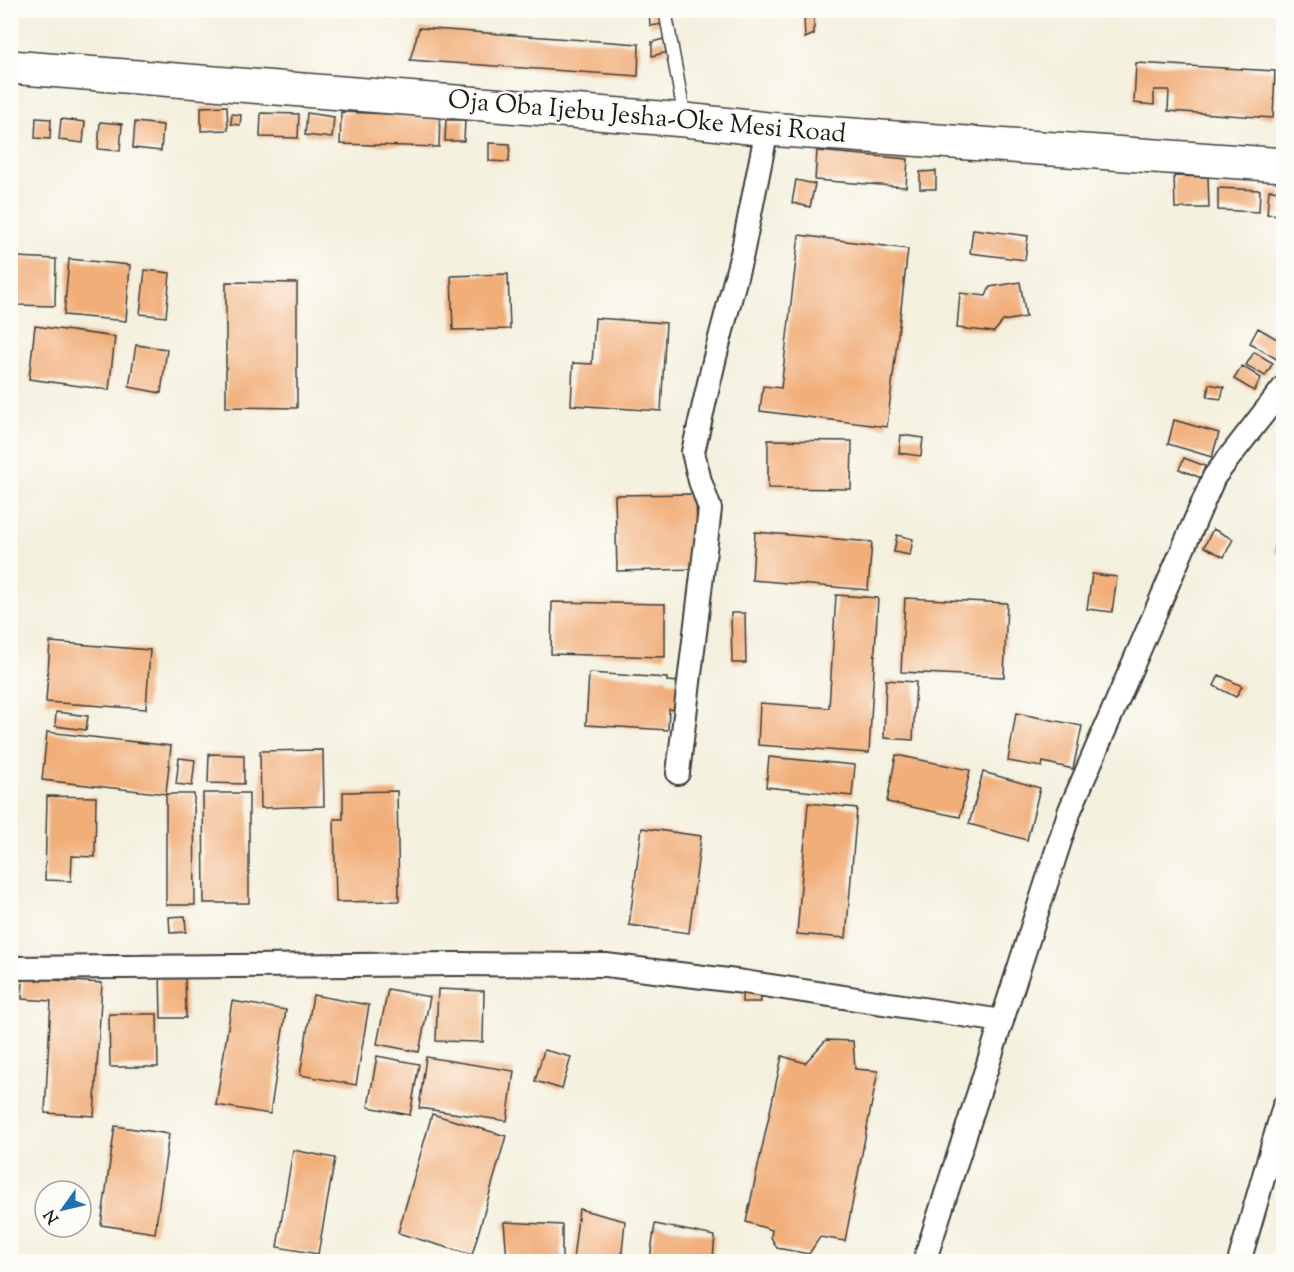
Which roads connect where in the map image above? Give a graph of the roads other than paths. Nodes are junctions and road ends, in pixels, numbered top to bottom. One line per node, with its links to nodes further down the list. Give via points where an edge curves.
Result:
1 (665, 10): 3 (lane)
2 (10, 67): 3 (main road, Oja Oba Ijebu Jesha-Oke Mesi Road)
3 (685, 120): 4 (main road, Oja Oba Ijebu Jesha-Oke Mesi Road)
4 (767, 129): 5 (main road, Oja Oba Ijebu Jesha-Oke Mesi Road); 7 (street, via 742,254 693,452 710,509)
5 (1284, 165)
6 (1284, 387): 9 (street, via 1214,477 1070,810)
7 (678, 772)
8 (10, 968): 9 (street, via 606,965)
9 (1002, 1021): 11 (street)
10 (1284, 1106): 12 (street)
11 (924, 1262)
12 (1239, 1262)

